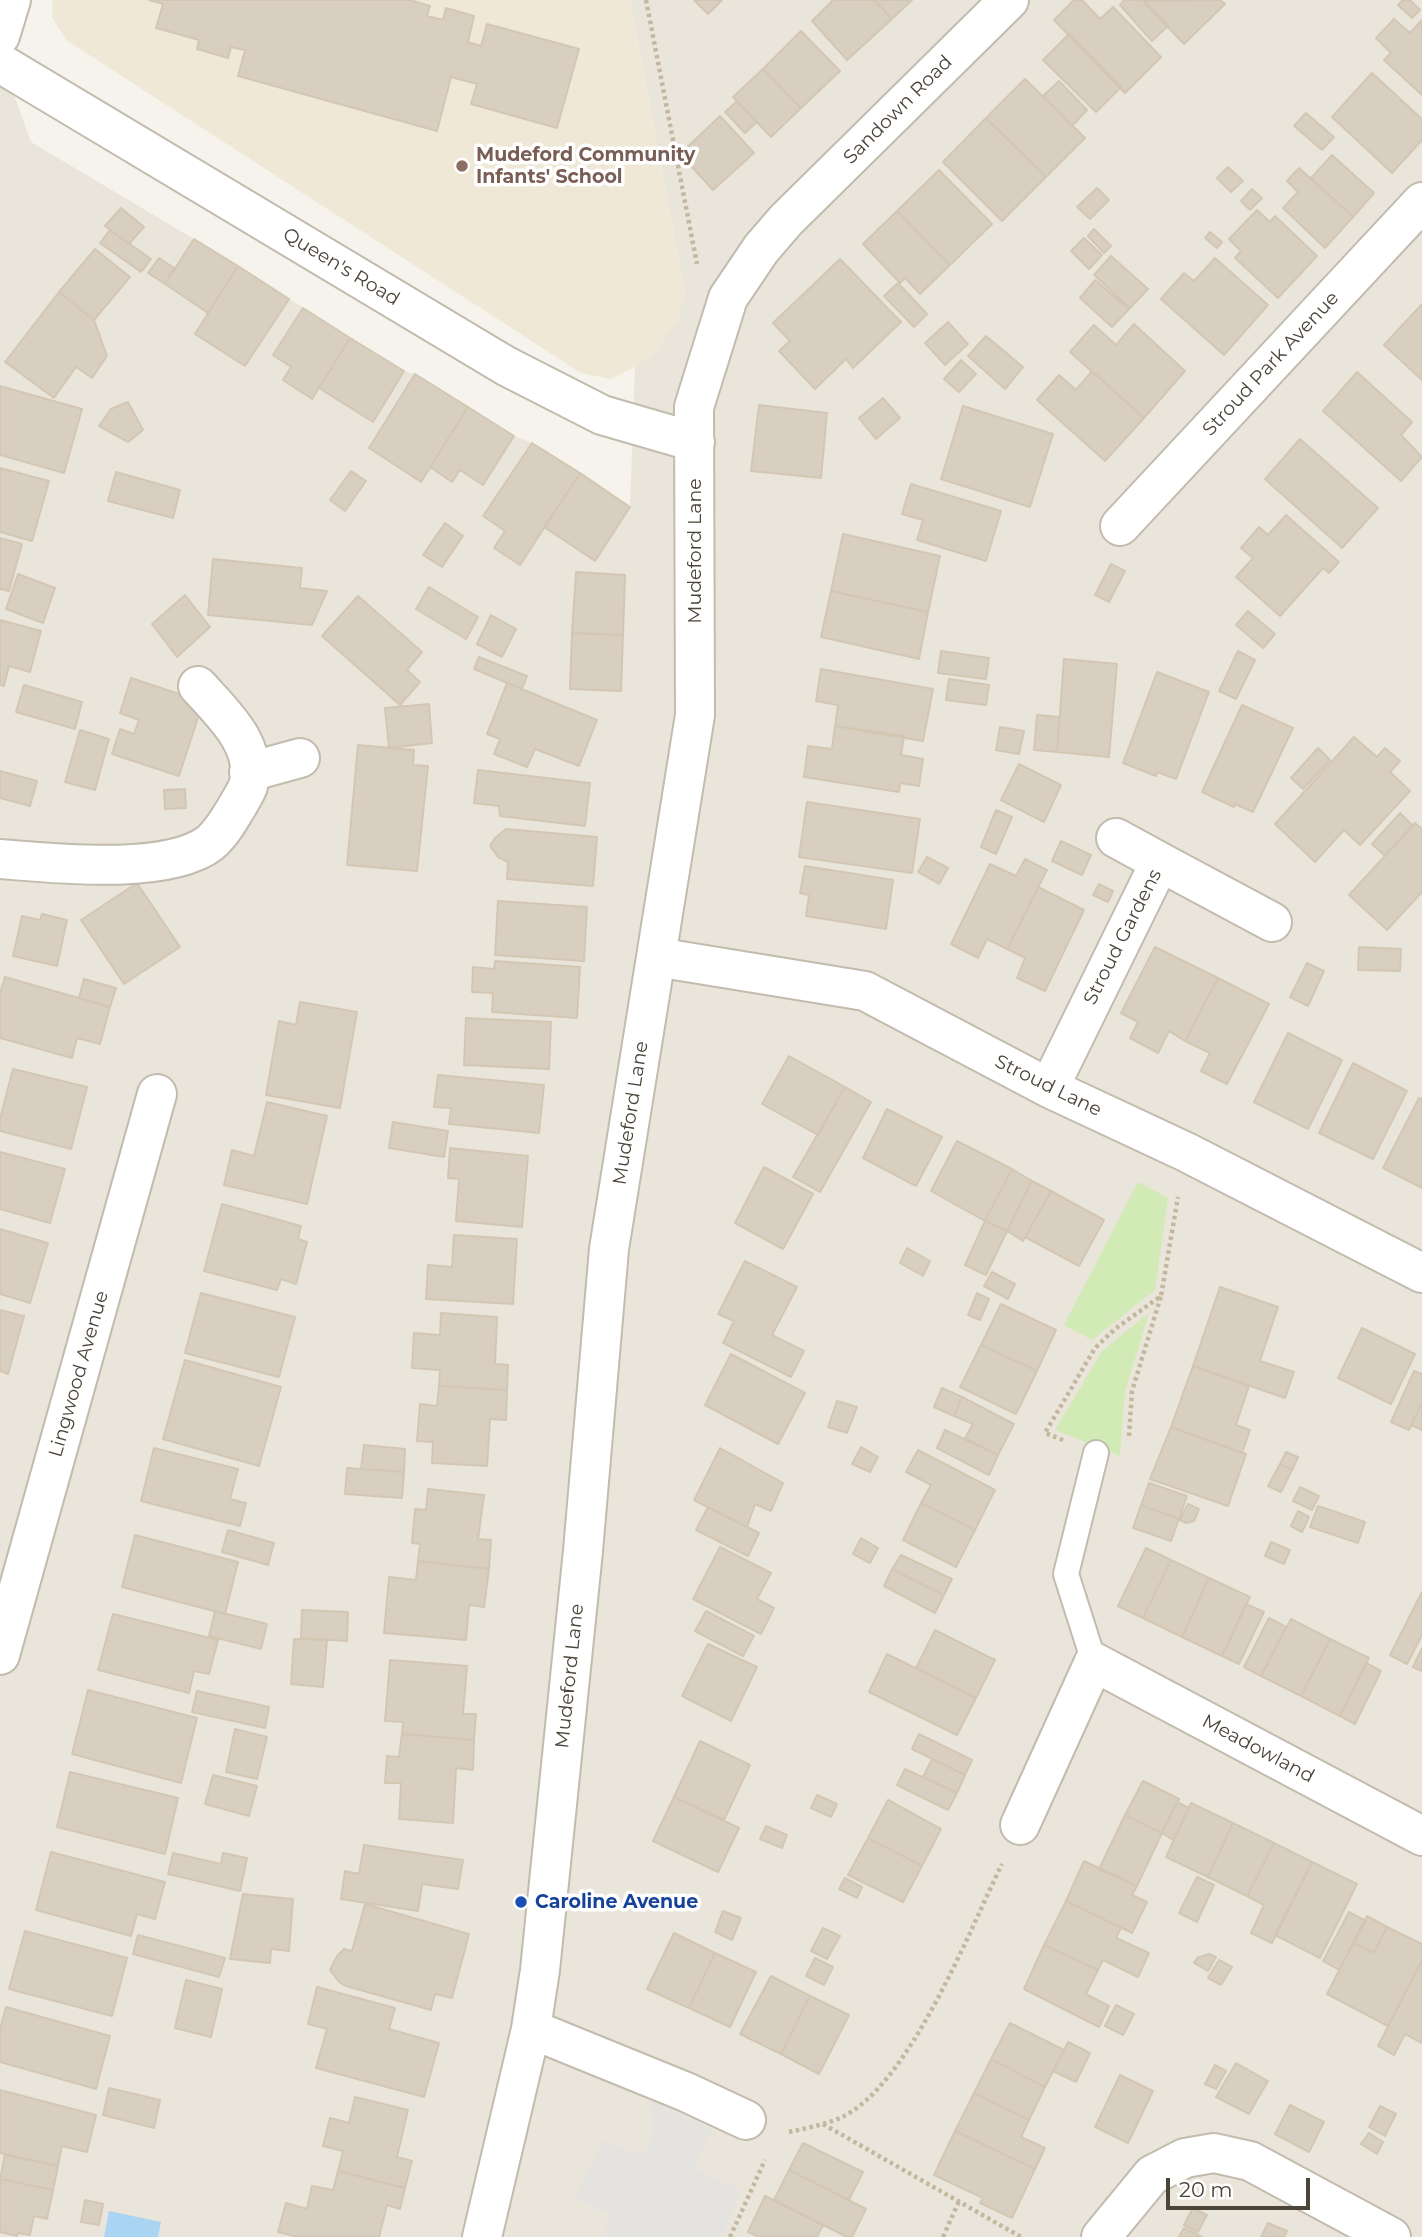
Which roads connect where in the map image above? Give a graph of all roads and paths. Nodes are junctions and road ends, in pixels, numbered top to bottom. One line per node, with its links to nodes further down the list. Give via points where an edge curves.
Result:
1 (11, 0): 4 (street)
2 (646, 0): 8 (path)
3 (1009, 0): 7 (street, Sandown Road)
4 (0, 36)
5 (0, 63): 9 (street, Queen's Road, via 506,366 602,415)
6 (1422, 202): 10 (street, Stroud Park Avenue)
7 (786, 220): 9 (street, Mudeford Lane, via 728,298 694,407)
8 (697, 264)
9 (695, 442): 18 (street, Mudeford Lane, via 695,715)
10 (1120, 526)
11 (198, 686): 13 (street, via 237,730 249,760)
12 (300, 758): 13 (street)
13 (248, 772): 15 (street, via 248,785 227,824 209,843 183,856 90,866)
14 (1116, 838): 16 (street)
15 (0, 859)
16 (1160, 862): 17 (street, Stroud Gardens); 19 (street, Stroud Gardens)
17 (1272, 922)
18 (656, 957): 19 (street, Stroud Lane, via 865,991); 29 (street, Mudeford Lane, via 609,1249 583,1551)
19 (1049, 1088): 21 (street, Stroud Lane)
20 (158, 1094): 25 (street, Lingwood Avenue)
21 (1186, 1152): 22 (street, Stroud Lane); 23 (path)
22 (1422, 1273)
23 (1161, 1297): 24 (path, via 1132,1391 1125,1464); 24 (path, via 1095,1348 1045,1433)
24 (1096, 1453): 26 (lane, via 1066,1574)
25 (0, 1654)
26 (1094, 1662): 27 (street); 28 (street, Meadowland)
27 (1020, 1825): 30 (path, via 928,2017 898,2066 871,2095 842,2117)
28 (1422, 1836)
29 (531, 2029): 31 (street, via 687,2105); 33 (street, Mudeford Lane)
30 (823, 2123): 31 (path, via 785,2133); 32 (path)
31 (762, 2125): 34 (path)
32 (959, 2201): 35 (path); 36 (path)
33 (482, 2237)
34 (730, 2237)
35 (943, 2237)
36 (1021, 2237)
37 (1101, 2237): 38 (street, via 1152,2175 1185,2158 1214,2153 1250,2161)
38 (1391, 2237)

